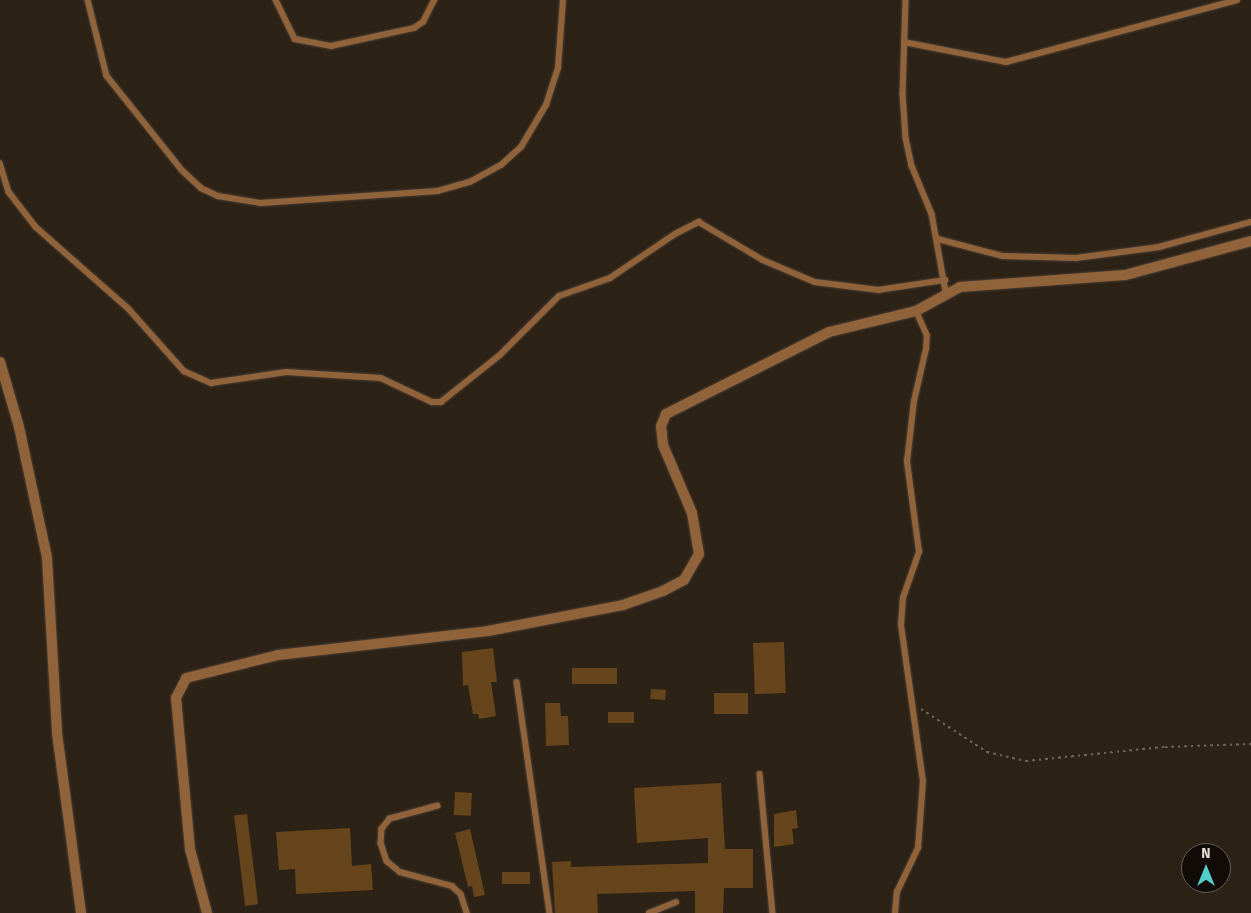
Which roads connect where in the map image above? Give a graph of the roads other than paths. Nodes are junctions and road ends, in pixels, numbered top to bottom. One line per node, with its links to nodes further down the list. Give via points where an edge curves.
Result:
1 (88, 0): 4 (lane, via 107,76 182,170 201,188 218,196 261,203 438,191 470,182 501,165 520,147 546,105 558,68)
2 (276, 0): 3 (lane, via 295,38 332,46 414,28 423,22)
3 (434, 0)
4 (563, 0)
5 (906, 0): 7 (lane)
6 (1237, 0): 7 (lane, via 1006,62)
7 (904, 42): 10 (lane, via 906,138)
8 (0, 164): 12 (lane, via 9,192 36,227 129,309 184,371 211,383 286,372 381,378 432,402 441,402 500,355 559,296 610,278 675,234 699,222 763,260 815,282 878,290)
9 (1251, 222): 10 (lane, via 1159,247 1076,258 1003,256)
10 (938, 238): 12 (lane)
11 (1251, 241): 13 (street, via 1125,275 1009,281)
12 (945, 280): 13 (lane)
13 (946, 292): 14 (street)
14 (916, 311): 21 (street, via 829,332 666,414 661,426 663,445 692,513 699,554 684,580 663,591 623,605 488,631 278,656 186,678 176,698 190,849); 26 (lane, via 927,336 908,433 908,462 919,552 903,598 903,660 922,790 918,848 897,892)
15 (0, 362): 20 (street, via 22,436 47,558 57,733)
16 (517, 682): 23 (lane)
17 (760, 774): 25 (lane)
18 (438, 806): 22 (lane, via 390,819 382,829 381,842 387,861 400,872 452,886 461,894)
19 (676, 902): 24 (lane)
20 (81, 913)
21 (207, 913)
22 (467, 913)
23 (550, 913)
24 (649, 913)
25 (773, 913)
26 (895, 913)

